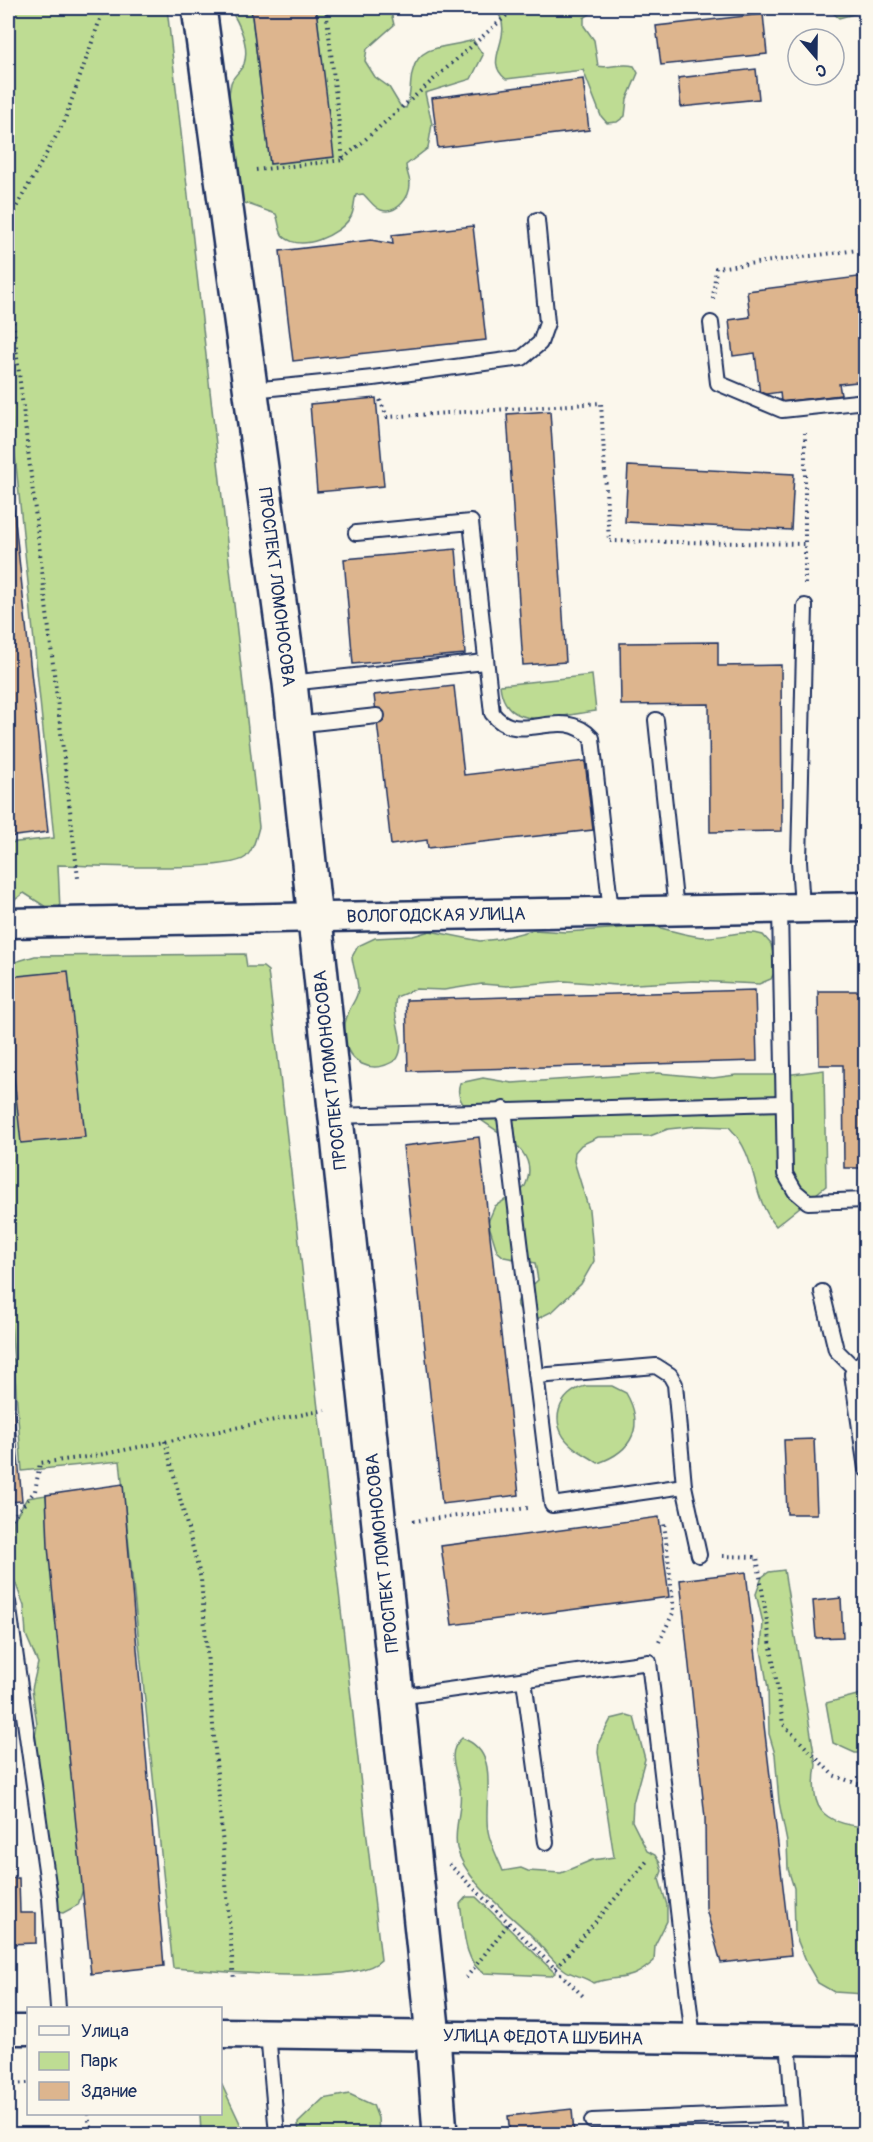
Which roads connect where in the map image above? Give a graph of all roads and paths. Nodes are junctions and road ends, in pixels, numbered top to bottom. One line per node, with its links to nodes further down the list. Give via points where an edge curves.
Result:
1 (104, 8): 8 (path, via 64,122)
2 (199, 8): 13 (main road, ПРОСПЕКТ ЛОМОНОСОВА)
3 (326, 8): 5 (path)
4 (515, 8): 5 (path)
5 (343, 160): 6 (path)
6 (255, 170)
7 (537, 220): 12 (lane, via 547,323 540,343 522,358)
8 (8, 222)
9 (866, 249): 11 (path, via 716,268)
10 (13, 322): 24 (path)
11 (711, 323): 15 (lane, via 718,383 782,410)
12 (372, 378): 13 (lane); 17 (path, via 387,417 601,403 609,541)
13 (252, 390): 20 (main road, ПРОСПЕКТ ЛОМОНОСОВА)
14 (866, 401): 15 (lane)
15 (805, 408): 17 (path)
16 (356, 533): 19 (lane, via 471,522)
17 (805, 544): 18 (path)
18 (805, 606): 26 (lane, via 799,861)
19 (485, 662): 20 (lane); 28 (lane, via 489,703 499,722 514,729 565,723 592,738)
20 (290, 683): 23 (main road, ПРОСПЕКТ ЛОМОНОСОВА)
21 (377, 716): 23 (lane)
22 (656, 720): 27 (lane)
23 (294, 725): 29 (main road, ПРОСПЕКТ ЛОМОНОСОВА)
24 (78, 878)
25 (866, 907): 26 (street, ВОЛОГОДСКАЯ УЛИЦА)
26 (791, 908): 27 (street, ВОЛОГОДСКАЯ УЛИЦА); 31 (lane)
27 (676, 910): 28 (street, ВОЛОГОДСКАЯ УЛИЦА)
28 (610, 912): 29 (street, ВОЛОГОДСКАЯ УЛИЦА)
29 (313, 919): 30 (street, ВОЛОГОДСКАЯ УЛИЦА); 33 (main road, ПРОСПЕКТ ЛОМОНОСОВА)
30 (8, 923)
31 (783, 1103): 32 (lane); 34 (lane, via 785,1174 795,1191 808,1202)
32 (504, 1109): 33 (lane); 38 (lane)
33 (335, 1116): 51 (main road, ПРОСПЕКТ ЛОМОНОСОВА)
34 (866, 1200)
35 (822, 1292): 37 (lane, via 836,1350)
36 (866, 1357): 37 (lane)
37 (855, 1369): 41 (lane, via 852,1374)
38 (537, 1376): 42 (lane, via 656,1366 670,1375 675,1384); 44 (lane)
39 (325, 1410): 40 (path)
40 (165, 1441): 46 (path, via 40,1463 34,1491); 61 (path, via 201,1579)
41 (866, 1469)
42 (684, 1486): 43 (lane); 47 (lane)
43 (660, 1490): 44 (lane); 49 (path, via 674,1611)
44 (552, 1505): 45 (path)
45 (407, 1522)
46 (8, 1523)
47 (699, 1555): 54 (path, via 757,1557 783,1724 833,1775)
48 (8, 1602): 52 (lane)
49 (649, 1662): 50 (lane); 55 (lane)
50 (524, 1680): 51 (lane); 56 (lane)
51 (398, 1697): 68 (main road, ПРОСПЕКТ ЛОМОНОСОВА)
52 (22, 1700): 53 (lane); 63 (lane, via 50,1898)
53 (8, 1701)
54 (866, 1787)
55 (670, 1834): 59 (path); 69 (lane)
56 (546, 1842)
57 (448, 1863): 58 (path)
58 (509, 1923): 59 (path); 60 (path)
59 (556, 1968): 62 (path)
60 (466, 1978)
61 (234, 1981)
62 (584, 1996)
63 (58, 2007)
64 (8, 2030): 65 (street)
65 (27, 2030)
66 (222, 2033): 67 (street, УЛИЦА ФЕДОТА ШУБИНА)
67 (268, 2033): 68 (street, УЛИЦА ФЕДОТА ШУБИНА); 80 (lane)
68 (433, 2036): 69 (street, УЛИЦА ФЕДОТА ШУБИНА); 81 (main road, ПРОСПЕКТ ЛОМОНОСОВА)
69 (693, 2039): 70 (street, УЛИЦА ФЕДОТА ШУБИНА)
70 (788, 2040): 71 (street, УЛИЦА ФЕДОТА ШУБИНА); 74 (lane)
71 (866, 2042)
72 (8, 2084): 73 (path)
73 (27, 2084)
74 (794, 2113): 76 (lane); 82 (lane)
75 (88, 2115): 79 (path)
76 (592, 2121)
77 (62, 2127): 78 (path)
78 (63, 2134)
79 (90, 2134)
80 (277, 2134)
81 (440, 2134)
82 (795, 2134)

